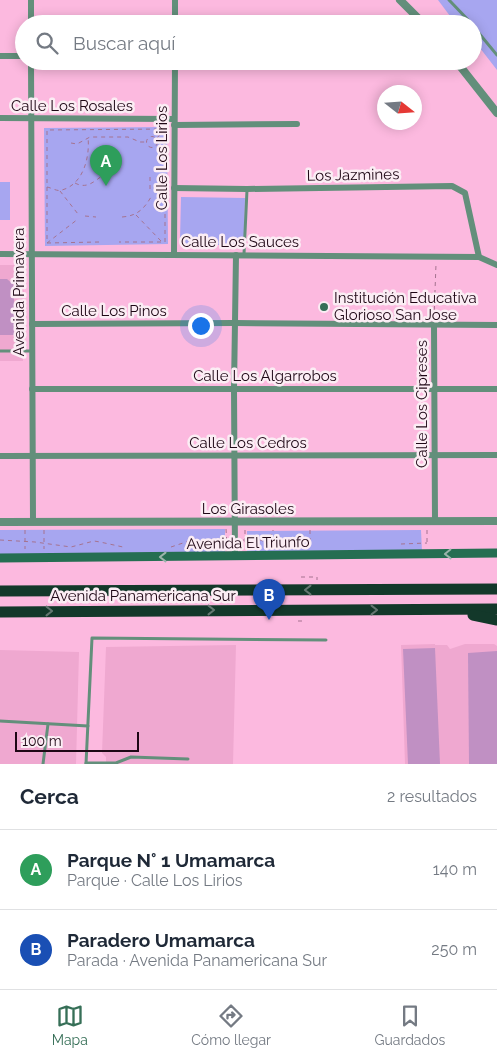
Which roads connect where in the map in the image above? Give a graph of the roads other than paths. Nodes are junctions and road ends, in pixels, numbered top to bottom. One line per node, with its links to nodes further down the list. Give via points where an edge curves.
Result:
1 (31, 0): 5 (street)
2 (175, 0): 6 (street)
3 (400, 0): 7 (street)
4 (449, 0): 8 (lane)
5 (31, 15)
6 (175, 15)
7 (415, 15)
8 (463, 15)
9 (482, 37): 10 (lane)
10 (497, 55)
11 (0, 56): 12 (street)
12 (15, 56)
13 (31, 70): 17 (street, Avenida Primavera)
14 (175, 70): 19 (street, Calle Los Lirios)
15 (463, 70): 16 (street)
16 (497, 113)
17 (32, 117): 18 (street, Calle Los Rosales); 19 (street, Calle Los Rosales); 24 (street, Avenida Primavera)
18 (0, 118)
19 (174, 122): 20 (street, Calle Los Rosales); 21 (street, Calle Los Lirios)
20 (297, 124)
21 (174, 188): 22 (street, Los Jazmines); 25 (street, Calle Los Lirios)
22 (247, 189): 26 (lane); 28 (street, Los Jazmines, via 452,186 465,193)
23 (0, 254): 24 (street, Calle Los Sauces)
24 (32, 254): 25 (street, Calle Los Sauces); 31 (street, Avenida Primavera)
25 (174, 254): 27 (street, Calle Los Sauces)
26 (244, 254): 27 (street, Calle Los Sauces); 28 (street, Calle Los Sauces)
27 (236, 255): 30 (street)
28 (480, 256): 29 (street)
29 (497, 265)
30 (235, 323): 31 (street, Calle Los Pinos); 32 (street, Calle Los Pinos); 36 (street)
31 (32, 324): 35 (street, Avenida Primavera)
32 (434, 324): 33 (street, Calle Los Pinos); 38 (street, Calle Los Cipreses)
33 (497, 325)
34 (0, 350): 35 (lane)
35 (32, 351): 37 (street, Avenida Primavera)
36 (234, 388): 37 (street, Calle Los Algarrobos); 38 (street, Calle Los Algarrobos); 43 (street)
37 (32, 389): 42 (street, Avenida Primavera)
38 (434, 389): 39 (street, Calle Los Algarrobos); 44 (street, Calle Los Cipreses)
39 (497, 389)
40 (497, 455): 44 (street, Calle Los Cedros)
41 (0, 456): 42 (street, Calle Los Cedros)
42 (32, 456): 43 (street, Calle Los Cedros); 48 (street, Avenida Primavera)
43 (235, 456): 44 (street, Calle Los Cedros); 49 (street)
44 (434, 456): 45 (street, Calle Los Cipreses)
45 (435, 521): 46 (street, Los Girasoles); 49 (street, Los Girasoles)
46 (497, 521)
47 (0, 522): 48 (street, Los Girasoles)
48 (29, 522): 49 (street, Los Girasoles)
49 (235, 523): 51 (street)
50 (497, 553): 51 (main road, Avenida El Triunfo, one-way to 51)
51 (236, 557): 52 (main road, Avenida El Triunfo, one-way to 52)
52 (0, 558)
53 (497, 589): 54 (highway, Avenida Panamericana Sur, one-way to 54)
54 (0, 591)
55 (497, 609): 56 (highway, Avenida Panamericana Sur)
56 (426, 610): 57 (highway, Avenida Panamericana Sur, one-way to 56); 58 (highway)
57 (0, 612)
58 (497, 620)
59 (326, 640): 62 (lane, via 92,638)
60 (0, 722): 61 (lane)
61 (48, 724): 62 (lane); 64 (lane)
62 (88, 726): 65 (lane)
63 (188, 759): 65 (lane, via 131,757 116,763)
64 (43, 764)
65 (86, 764)

